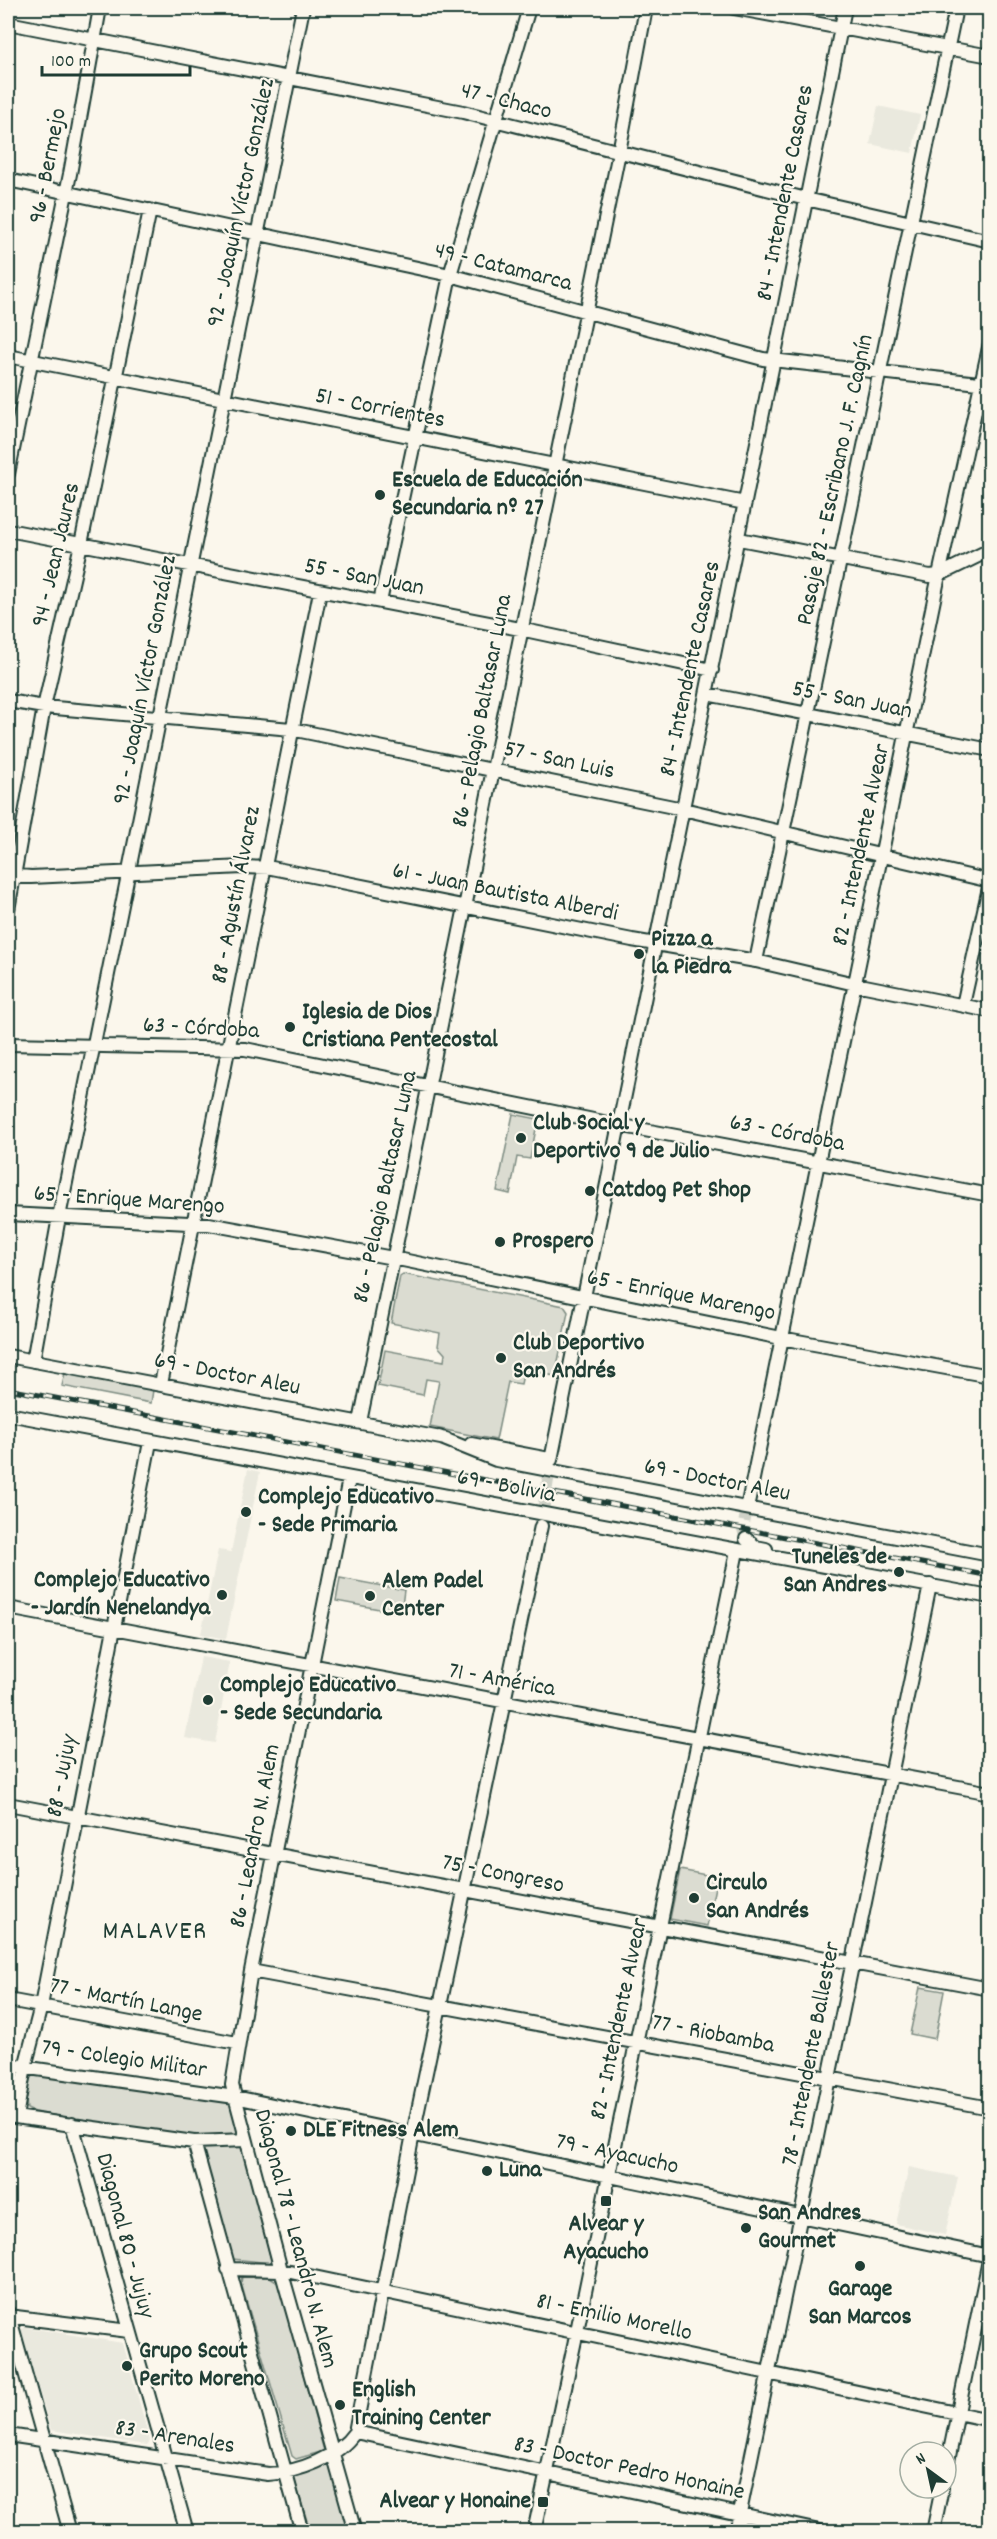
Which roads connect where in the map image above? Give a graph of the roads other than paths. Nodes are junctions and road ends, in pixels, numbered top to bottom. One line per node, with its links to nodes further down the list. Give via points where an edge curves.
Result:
1 (100, 8): 10 (street, 96 - Bermejo)
2 (303, 8): 13 (street, 92 - Joaquín Víctor González)
3 (529, 8): 14 (street)
4 (646, 8): 15 (street, 86 - Pelagio Baltasar Luna)
5 (734, 8): 9 (street)
6 (846, 8): 9 (street, 84 - Intendente Casares)
7 (956, 8): 11 (street, Pasaje 82 - Escribano J. F. Cagnín)
8 (8, 23): 10 (street, 47 - Chaco)
9 (842, 26): 11 (street); 18 (street, 84 - Intendente Casares)
10 (95, 40): 13 (street, 47 - Chaco); 17 (street, 96 - Bermejo)
11 (948, 47): 12 (street); 20 (street, Pasaje 82 - Escribano J. F. Cagnín)
12 (990, 56)
13 (289, 79): 14 (street, 47 - Chaco); 21 (street, 92 - Joaquín Víctor González)
14 (496, 120): 15 (street, 47 - Chaco); 23 (street)
15 (619, 152): 18 (street, 47 - Chaco); 24 (street, 86 - Pelagio Baltasar Luna)
16 (8, 180): 17 (street, 49 - Catamarca)
17 (66, 192): 19 (street, 49 - Catamarca); 27 (street, 96 - Bermejo)
18 (806, 200): 20 (street, 47 - Chaco); 28 (street, 84 - Intendente Casares)
19 (150, 210): 21 (street, 49 - Catamarca); 30 (street, 94 - Jean Jaures)
20 (912, 225): 22 (street, 47 - Chaco); 29 (street, Pasaje 82 - Escribano J. F. Cagnín)
21 (257, 232): 23 (street, 49 - Catamarca); 32 (street, 92 - Joaquín Víctor González)
22 (990, 241)
23 (450, 275): 24 (street, 49 - Catamarca); 33 (street)
24 (584, 310): 28 (street, 49 - Catamarca); 34 (street, 86 - Pelagio Baltasar Luna)
25 (990, 343): 31 (street, 82 - Intendente Alvear)
26 (8, 356): 27 (street, 51 - Corrientes)
27 (30, 361): 30 (street, 51 - Corrientes); 35 (street, 96 - Bermejo)
28 (774, 361): 29 (street, 49 - Catamarca); 36 (street, 84 - Intendente Casares)
29 (880, 371): 31 (street, 49 - Catamarca); 41 (street, Pasaje 82 - Escribano J. F. Cagnín)
30 (116, 377): 32 (street, 51 - Corrientes); 39 (street, 94 - Jean Jaures)
31 (986, 384): 43 (street, 82 - Intendente Alvear)
32 (223, 399): 33 (street, 51 - Corrientes); 42 (street, 92 - Joaquín Víctor González)
33 (414, 437): 34 (street, 51 - Corrientes); 45 (street)
34 (554, 465): 36 (street, 51 - Corrientes); 46 (street, 86 - Pelagio Baltasar Luna)
35 (8, 474)
36 (745, 502): 38 (street, 84 - Intendente Casares)
37 (8, 530): 39 (street, 55 - San Juan)
38 (739, 539): 41 (street); 47 (street, 84 - Intendente Casares)
39 (81, 544): 42 (street, 55 - San Juan); 50 (street, 94 - Jean Jaures)
40 (990, 550): 43 (street)
41 (841, 559): 43 (street); 51 (street, Pasaje 82 - Escribano J. F. Cagnín)
42 (190, 565): 44 (street, 55 - San Juan); 52 (street, 92 - Joaquín Víctor González)
43 (939, 575): 54 (street, 82 - Intendente Alvear)
44 (320, 592): 45 (street, 55 - San Juan); 53 (street, 88 - Agustín Álvarez)
45 (380, 602): 46 (street, 55 - San Juan)
46 (520, 629): 47 (street, 55 - San Juan); 56 (street, 86 - Pelagio Baltasar Luna)
47 (712, 670): 48 (street, 84 - Intendente Casares)
48 (707, 694): 51 (street, 55 - San Juan); 57 (street, 84 - Intendente Casares)
49 (8, 701): 50 (street, 57 - San Luis)
50 (44, 707): 52 (street, 57 - San Luis); 62 (street, 94 - Jean Jaures)
51 (808, 714): 54 (street, 55 - San Juan); 58 (street, Pasaje 82 - Escribano J. F. Cagnín)
52 (160, 718): 53 (street, 57 - San Luis); 61 (street, 92 - Joaquín Víctor González)
53 (291, 729): 56 (street, 57 - San Luis); 60 (street, 88 - Agustín Álvarez)
54 (906, 734): 55 (street, 55 - San Juan); 59 (street, 82 - Intendente Alvear)
55 (990, 750)
56 (493, 769): 57 (street, 57 - San Luis); 64 (street, 86 - Pelagio Baltasar Luna)
57 (683, 808): 58 (street, 57 - San Luis); 66 (street, 84 - Intendente Casares)
58 (785, 833): 59 (street, 57 - San Luis); 67 (street, Pasaje 82 - Escribano J. F. Cagnín)
59 (882, 858): 63 (street, 57 - San Luis); 68 (street, 82 - Intendente Alvear)
60 (265, 868): 61 (street, 61 - Juan Bautista Alberdi); 64 (street, 61 - Juan Bautista Alberdi); 73 (street, 88 - Agustín Álvarez)
61 (131, 872): 62 (street, 61 - Juan Bautista Alberdi); 72 (street, 92 - Joaquín Víctor González)
62 (11, 876): 65 (street, 94 - Jean Jaures)
63 (990, 882): 69 (street)
64 (465, 907): 66 (street, 61 - Juan Bautista Alberdi); 74 (street, 86 - Pelagio Baltasar Luna)
65 (8, 910)
66 (655, 943): 67 (street, 61 - Juan Bautista Alberdi); 75 (street, 84 - Intendente Casares)
67 (756, 961): 68 (street, 61 - Juan Bautista Alberdi)
68 (855, 984): 69 (street, 61 - Juan Bautista Alberdi); 76 (street, 82 - Intendente Alvear)
69 (963, 1005): 70 (street, 61 - Juan Bautista Alberdi)
70 (990, 1011)
71 (8, 1044): 72 (street, 63 - Córdoba)
72 (94, 1045): 73 (street, 63 - Córdoba); 79 (street, 92 - Joaquín Víctor González)
73 (229, 1047): 74 (street, 63 - Córdoba); 80 (street, 88 - Agustín Álvarez)
74 (428, 1087): 75 (street, 63 - Córdoba); 81 (street, 86 - Pelagio Baltasar Luna)
75 (618, 1125): 76 (street, 63 - Córdoba); 82 (street, 84 - Intendente Casares)
76 (817, 1160): 77 (street, 63 - Córdoba); 83 (street, 82 - Intendente Alvear)
77 (990, 1195)
78 (8, 1214): 79 (street, 65 - Enrique Marengo)
79 (59, 1217): 80 (street, 65 - Enrique Marengo); 85 (street, 92 - Joaquín Víctor González)
80 (194, 1222): 81 (street, 65 - Enrique Marengo); 87 (street, 88 - Agustín Álvarez)
81 (393, 1258): 82 (street, 65 - Enrique Marengo); 89 (street, 86 - Pelagio Baltasar Luna)
82 (582, 1298): 83 (street, 65 - Enrique Marengo); 91 (street, 84 - Intendente Casares)
83 (781, 1338): 86 (street, 65 - Enrique Marengo); 93 (street, 82 - Intendente Alvear, via 778,1355 769,1365)
84 (8, 1356): 85 (street, 69 - Doctor Aleu)
85 (33, 1361): 87 (street, 69 - Doctor Aleu)
86 (990, 1376)
87 (161, 1384): 89 (street, 69 - Doctor Aleu)
88 (8, 1414): 90 (street, 69 - Bolivia)
89 (360, 1422): 91 (street, 69 - Doctor Aleu)
90 (150, 1442): 92 (street, 69 - Bolivia); 103 (street, 88 - Jujuy)
91 (548, 1464): 93 (street, 69 - Doctor Aleu)
92 (349, 1479): 94 (street, 69 - Bolivia); 104 (street, 86 - Leandro N. Alem)
93 (747, 1506): 98 (street, 69 - Doctor Aleu)
94 (536, 1513): 95 (street, 69 - Bolivia); 105 (street, via 509,1649)
95 (545, 1521): 97 (street, 69 - Bolivia); 105 (street, via 521,1650)
96 (746, 1539): 99 (street, 69 - Bolivia, via 756,1547 862,1567)
97 (737, 1551): 99 (street, 69 - Bolivia); 107 (street, 82 - Intendente Alvear)
98 (990, 1555)
99 (891, 1578): 100 (street, 69 - Bolivia)
100 (930, 1586): 101 (street, 69 - Bolivia); 108 (street, 78 - Intendente Ballester)
101 (990, 1597)
102 (8, 1608): 103 (street, 71 - América)
103 (113, 1628): 104 (street, 71 - América); 111 (street, 88 - Jujuy)
104 (312, 1667): 106 (street, 71 - América); 112 (street, 86 - Leandro N. Alem)
105 (511, 1669): 106 (street)
106 (504, 1703): 107 (street, 71 - América); 113 (street)
107 (699, 1738): 108 (street, 71 - América); 114 (street, 82 - Intendente Alvear)
108 (891, 1774): 109 (street, 71 - América); 115 (street, 78 - Intendente Ballester)
109 (990, 1793)
110 (8, 1804): 111 (street, 75 - Congreso)
111 (77, 1816): 112 (street, 75 - Congreso); 120 (street, 88 - Jujuy)
112 (274, 1853): 113 (street, 75 - Congreso); 116 (street, 86 - Leandro N. Alem)
113 (465, 1889): 114 (street, 75 - Congreso); 119 (street)
114 (661, 1927): 115 (street, 75 - Congreso); 121 (street, 82 - Intendente Alvear)
115 (852, 1964): 117 (street, 75 - Congreso); 125 (street, 78 - Intendente Ballester)
116 (251, 1971): 119 (street, 77 - Riobamba); 122 (street, 86 - Leandro N. Alem)
117 (990, 1989)
118 (8, 2000): 120 (street, 77 - Martín Lange)
119 (441, 2004): 121 (street, 77 - Riobamba); 130 (street)
120 (41, 2006): 122 (street, 77 - Martín Lange); 124 (street, 88 - Jujuy)
121 (636, 2041): 125 (street, 77 - Riobamba); 133 (street, 82 - Intendente Alvear)
122 (237, 2043): 126 (street, 86 - Leandro N. Alem, via 232,2085)
123 (8, 2065): 124 (street, 79 - Colegio Militar)
124 (25, 2067): 126 (street, 79 - Colegio Militar); 128 (street, 88 - Jujuy)
125 (829, 2079): 127 (street, 77 - Riobamba); 134 (street, 78 - Intendente Ballester)
126 (235, 2097): 130 (street, 79 - Ayacucho); 131 (street, Diagonal 78 - Leandro N. Alem)
127 (990, 2108)
128 (12, 2117): 129 (street)
129 (72, 2124): 132 (street); 140 (street, Diagonal 80 - Jujuy)
130 (413, 2134): 133 (street, 79 - Ayacucho); 138 (street)
131 (246, 2140): 132 (street); 137 (street, Diagonal 78 - Leandro N. Alem)
132 (194, 2142): 136 (street)
133 (608, 2175): 134 (street, 79 - Ayacucho); 141 (street, 82 - Intendente Alvear)
134 (801, 2216): 135 (street, 79 - Ayacucho); 142 (street, 78 - Intendente Ballester)
135 (989, 2256): 143 (street)
136 (228, 2269): 137 (street, 81 - Emilio Morello); 151 (street)
137 (281, 2270): 138 (street, 81 - Emilio Morello); 149 (street, Diagonal 78 - Leandro N. Alem)
138 (384, 2290): 141 (street, 81 - Emilio Morello); 145 (street)
139 (8, 2315): 140 (street); 147 (street)
140 (129, 2331): 150 (street, Diagonal 80 - Jujuy)
141 (578, 2331): 142 (street, 81 - Emilio Morello); 152 (street, 82 - Intendente Alvear)
142 (770, 2372): 143 (street, 81 - Emilio Morello); 154 (street, 78 - Intendente Ballester)
143 (958, 2413): 144 (street, 81 - Emilio Morello); 148 (street)
144 (990, 2420)
145 (355, 2432): 149 (street); 152 (street, 83 - Doctor Pedro Honaine)
146 (8, 2435): 147 (street, 83 - Arenales)
147 (43, 2440): 150 (street, 83 - Arenales); 155 (street)
148 (952, 2440)
149 (333, 2455): 151 (street, 83 - Arenales); 158 (street, Diagonal 78 - Leandro N. Alem)
150 (166, 2457): 151 (street, 83 - Arenales, via 268,2474); 156 (street, Diagonal 80 - Jujuy)
151 (286, 2471): 157 (street)
152 (546, 2475): 154 (street, 83 - Doctor Pedro Honaine); 159 (street, 82 - Intendente Alvear)
153 (940, 2500): 162 (street)
154 (739, 2514): 160 (street, 78 - Intendente Ballester); 161 (street, 83 - Doctor Pedro Honaine)
155 (70, 2532)
156 (187, 2532)
157 (302, 2532)
158 (355, 2532)
159 (534, 2532)
160 (736, 2532)
161 (824, 2532)
162 (933, 2532)

